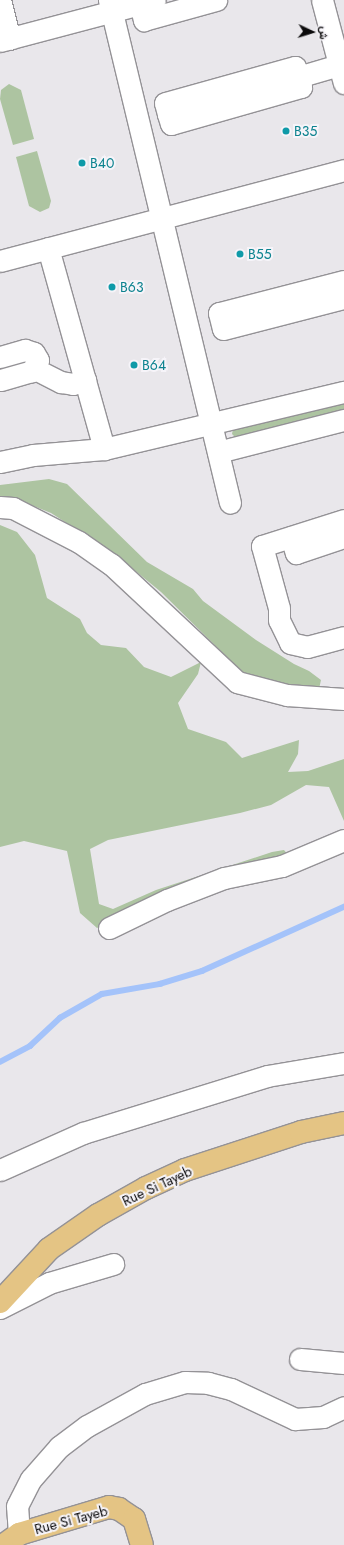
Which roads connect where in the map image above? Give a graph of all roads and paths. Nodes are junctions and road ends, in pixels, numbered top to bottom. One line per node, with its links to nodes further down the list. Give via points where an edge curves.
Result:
1 (0, 0): 6 (street)
2 (216, 0): 4 (street, via 144,20)
3 (322, 0): 7 (street)
4 (144, 1): 5 (street)
5 (110, 6): 6 (street); 10 (street)
6 (5, 40)
7 (342, 74): 8 (street, via 298,77 295,67 165,103)
8 (168, 114)
9 (344, 170): 10 (street)
10 (161, 218): 11 (street); 17 (street)
11 (48, 248): 12 (street); 21 (street)
12 (0, 261)
13 (344, 281): 16 (street, via 219,313)
14 (344, 289): 16 (street)
15 (344, 298): 16 (street, via 223,329)
16 (221, 321): 17 (street)
17 (188, 329): 24 (street)
18 (0, 357): 19 (street, via 30,351 36,356)
19 (35, 369): 20 (street); 21 (street, via 61,382 73,384)
20 (0, 380)
21 (85, 380): 25 (street)
22 (344, 392): 24 (street)
23 (344, 420): 26 (street)
24 (211, 425): 25 (street); 26 (street)
25 (104, 449): 27 (street, via 33,455)
26 (218, 452): 28 (street)
27 (0, 462)
28 (230, 503)
29 (0, 507): 34 (street, via 13,508 79,542 111,564 237,682 287,695)
30 (344, 520): 31 (street)
31 (291, 537): 32 (street, via 296,553); 33 (street, via 262,546 286,638 301,648)
32 (344, 538)
33 (344, 637)
34 (344, 699)
35 (344, 840): 36 (street, via 282,866 224,878 167,900)
36 (109, 928)
37 (344, 1063): 39 (street, via 266,1076 99,1128)
38 (344, 1122): 41 (main road, Rue Si Tayeb, via 302,1132 185,1170 146,1188 98,1215 49,1249)
39 (0, 1170)
40 (113, 1264): 42 (street, via 49,1283)
41 (0, 1302)
42 (0, 1308)
43 (300, 1360): 44 (street)
44 (344, 1363)
45 (344, 1407): 46 (street, via 323,1417 295,1419 231,1389 208,1383 185,1382 145,1394 87,1426 59,1447 31,1479 17,1506)
46 (12, 1540): 47 (main road, Rue Si Tayeb, via 109,1507 119,1509 134,1519)
47 (142, 1545)

